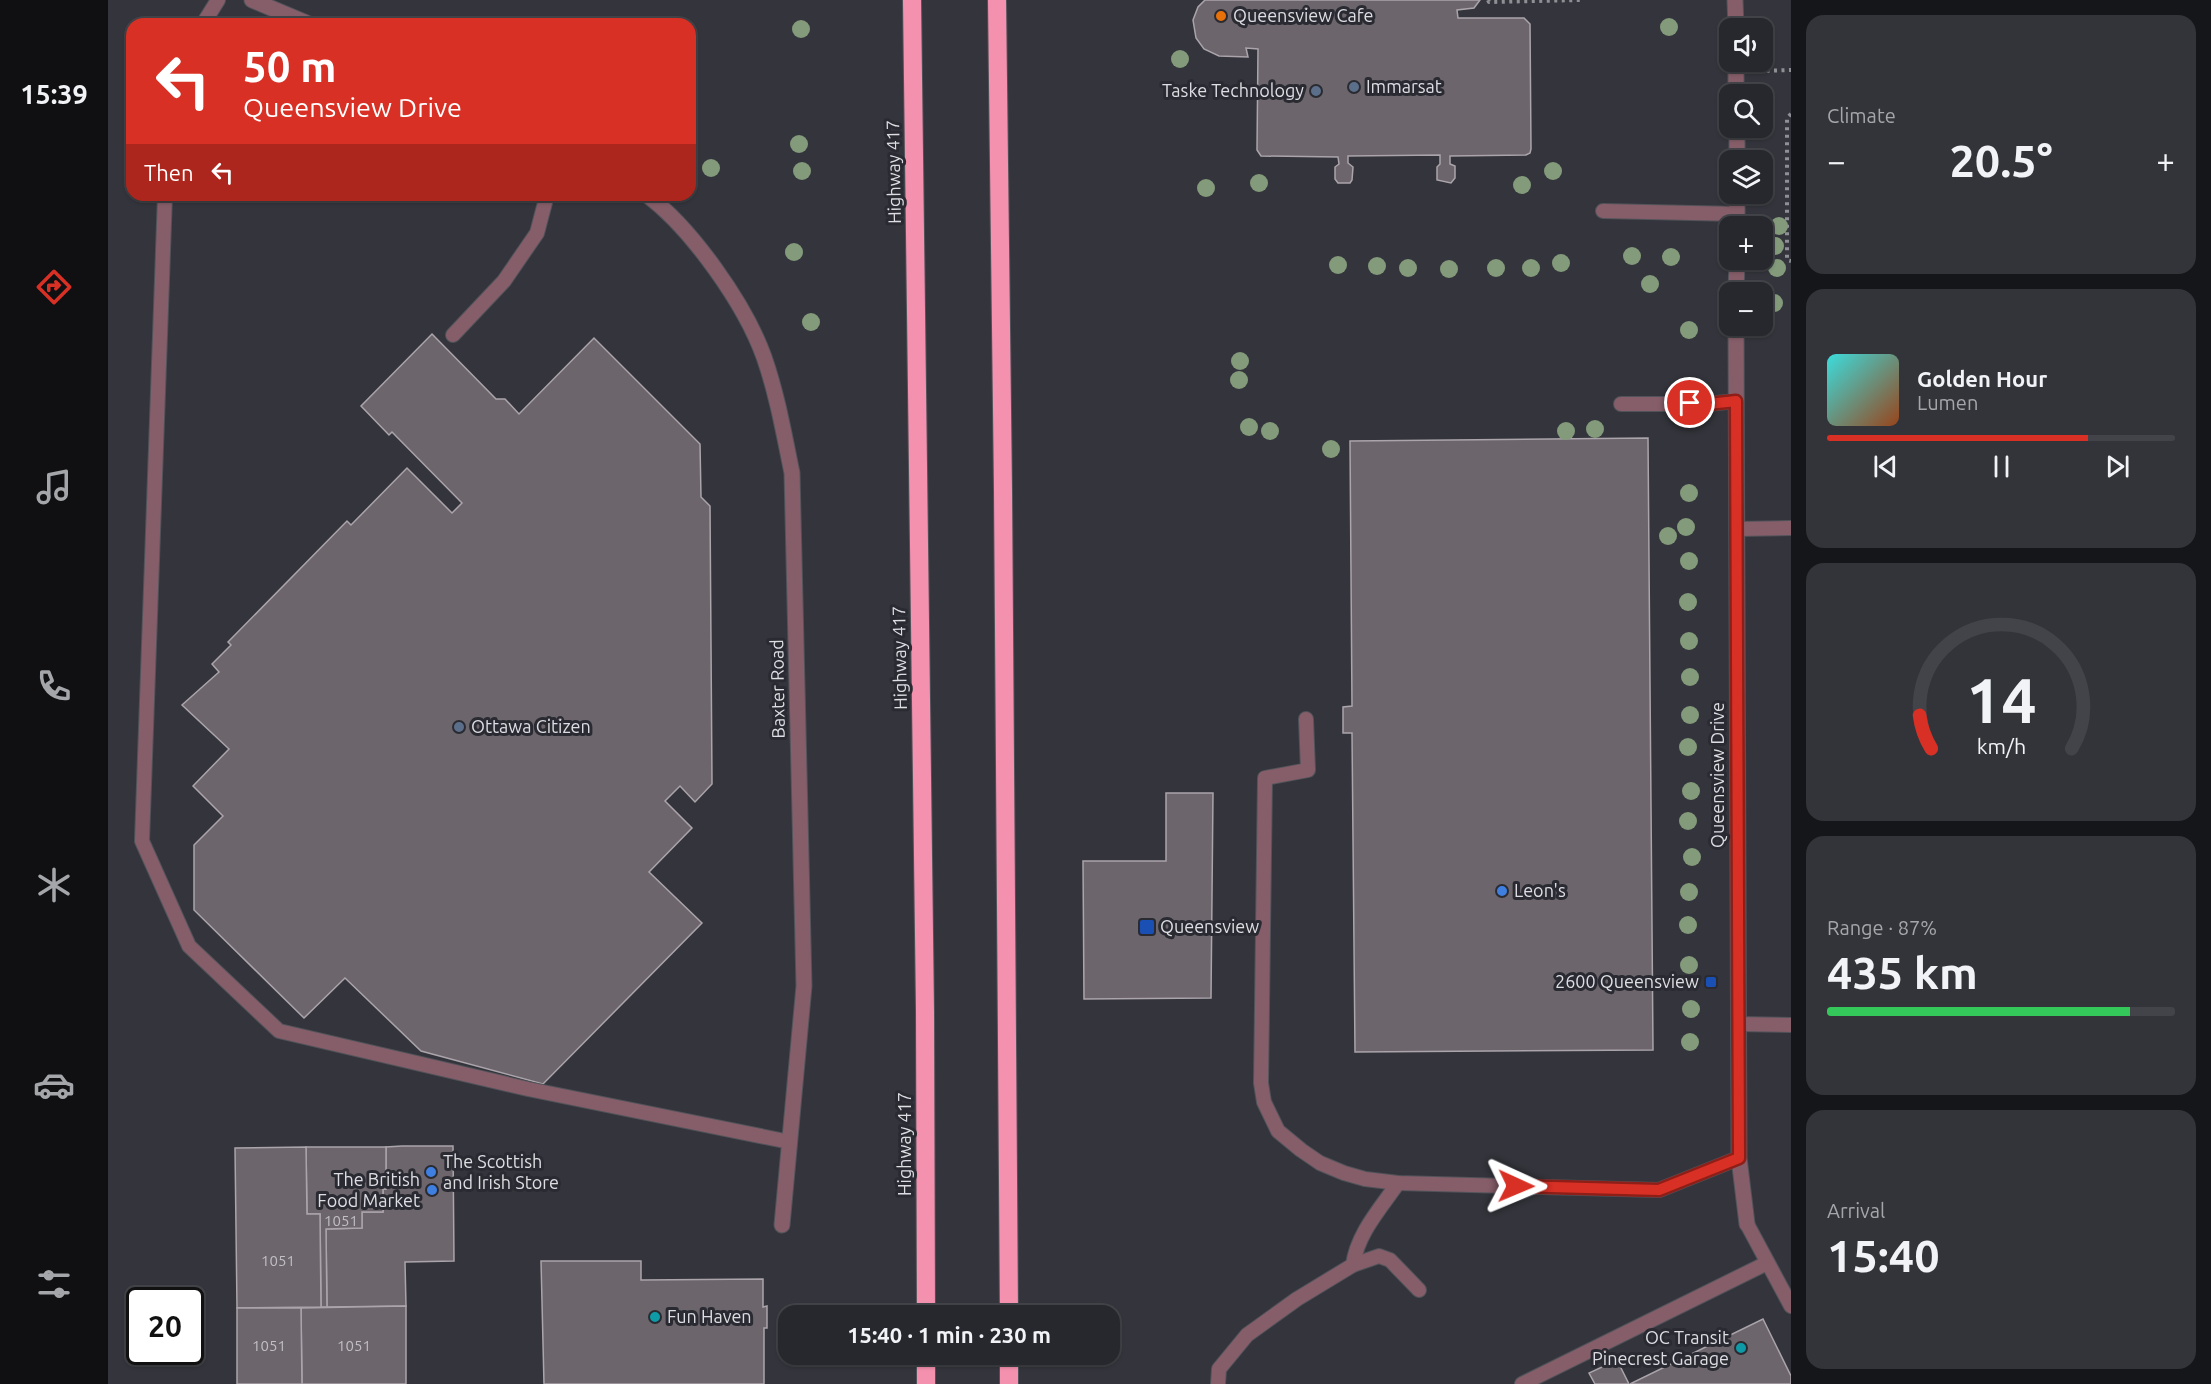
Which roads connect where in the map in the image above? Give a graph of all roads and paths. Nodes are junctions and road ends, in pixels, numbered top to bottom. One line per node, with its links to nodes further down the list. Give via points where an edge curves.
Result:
1 (218, 0): 8 (lane)
2 (252, 0): 9 (street)
3 (912, 0): 37 (highway, Highway 417)
4 (996, 0): 38 (highway)
5 (1488, 0): 6 (path)
6 (1581, 0)
7 (1735, 0): 10 (street)
8 (207, 18)
9 (295, 18)
10 (1736, 18)
11 (1773, 69): 12 (path)
12 (1791, 70)
13 (1791, 114): 19 (path, via 1787,118 1787,260)
14 (165, 201): 29 (lane, via 142,841 189,946 279,1031 528,1089)
15 (545, 201): 20 (lane, via 537,234 504,281)
16 (653, 201): 29 (street, Baxter Road, via 693,240 737,301 764,356 792,473 804,986)
17 (1603, 211): 18 (lane)
18 (1719, 219)
19 (1791, 261)
20 (453, 335)
21 (1736, 336): 22 (street, Queensview Drive)
22 (1736, 401): 23 (lane); 25 (street, Queensview Drive)
23 (1621, 404)
24 (1791, 528): 25 (lane)
25 (1737, 529): 27 (street, Queensview Drive)
26 (1306, 719): 31 (lane, via 1308,770 1265,778 1261,1083 1264,1102 1278,1131 1320,1163 1365,1179)
27 (1738, 1024): 28 (lane); 30 (street, Queensview Drive)
28 (1791, 1025)
29 (790, 1142): 33 (street, Baxter Road)
30 (1739, 1158): 31 (lane, via 1659,1190); 32 (street, Queensview Drive)
31 (1398, 1183): 35 (lane, via 1363,1234)
32 (1747, 1224): 34 (lane)
33 (782, 1225)
34 (1767, 1263): 39 (lane); 45 (lane)
35 (1353, 1265): 36 (lane, via 1379,1256 1390,1260); 44 (lane, via 1247,1335 1220,1369)
36 (1419, 1290)
37 (926, 1305)
38 (1009, 1305)
39 (1791, 1306)
40 (926, 1365): 42 (highway)
41 (1009, 1365): 43 (highway)
42 (926, 1384)
43 (1009, 1384)
44 (1218, 1384)
45 (1522, 1384)

